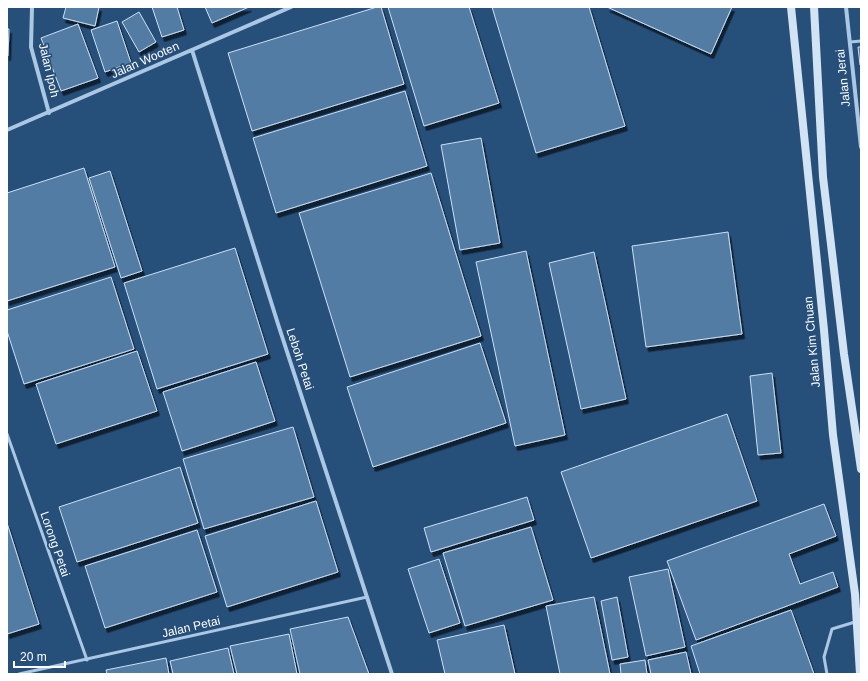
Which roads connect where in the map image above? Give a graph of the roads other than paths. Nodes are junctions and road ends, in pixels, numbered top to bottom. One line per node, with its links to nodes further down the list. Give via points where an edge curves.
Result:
1 (32, 7): 13 (street, Jalan Ipoh, via 31,47)
2 (276, 7): 8 (street)
3 (291, 7): 8 (street, Jalan Wooten)
4 (791, 7): 18 (main road, Jalan Kim Chuan, via 833,435)
5 (809, 7): 9 (main road)
6 (814, 7): 9 (main road)
7 (846, 7): 11 (street, Jalan Jerai)
8 (279, 12): 12 (street, Jalan Wooten)
9 (816, 26): 17 (main road, via 823,177 844,354)
10 (861, 41): 11 (lane)
11 (850, 42): 15 (street, Jalan Jerai)
12 (192, 50): 13 (street, Jalan Wooten); 19 (street, Leboh Petai)
13 (49, 113): 14 (street, Jalan Wooten)
14 (7, 130)
15 (861, 147)
16 (7, 434): 21 (lane, Lorong Petai)
17 (861, 469)
18 (858, 593): 20 (main road, Jalan Kim Chuan)
19 (367, 597): 21 (lane, Jalan Petai); 23 (street, Leboh Petai)
20 (855, 622): 24 (lane, via 832,629 824,656); 25 (main road, Jalan Kim Chuan)
21 (87, 660): 22 (lane, Jalan Petai)
22 (20, 674)
23 (392, 674)
24 (827, 674)
25 (860, 674)

